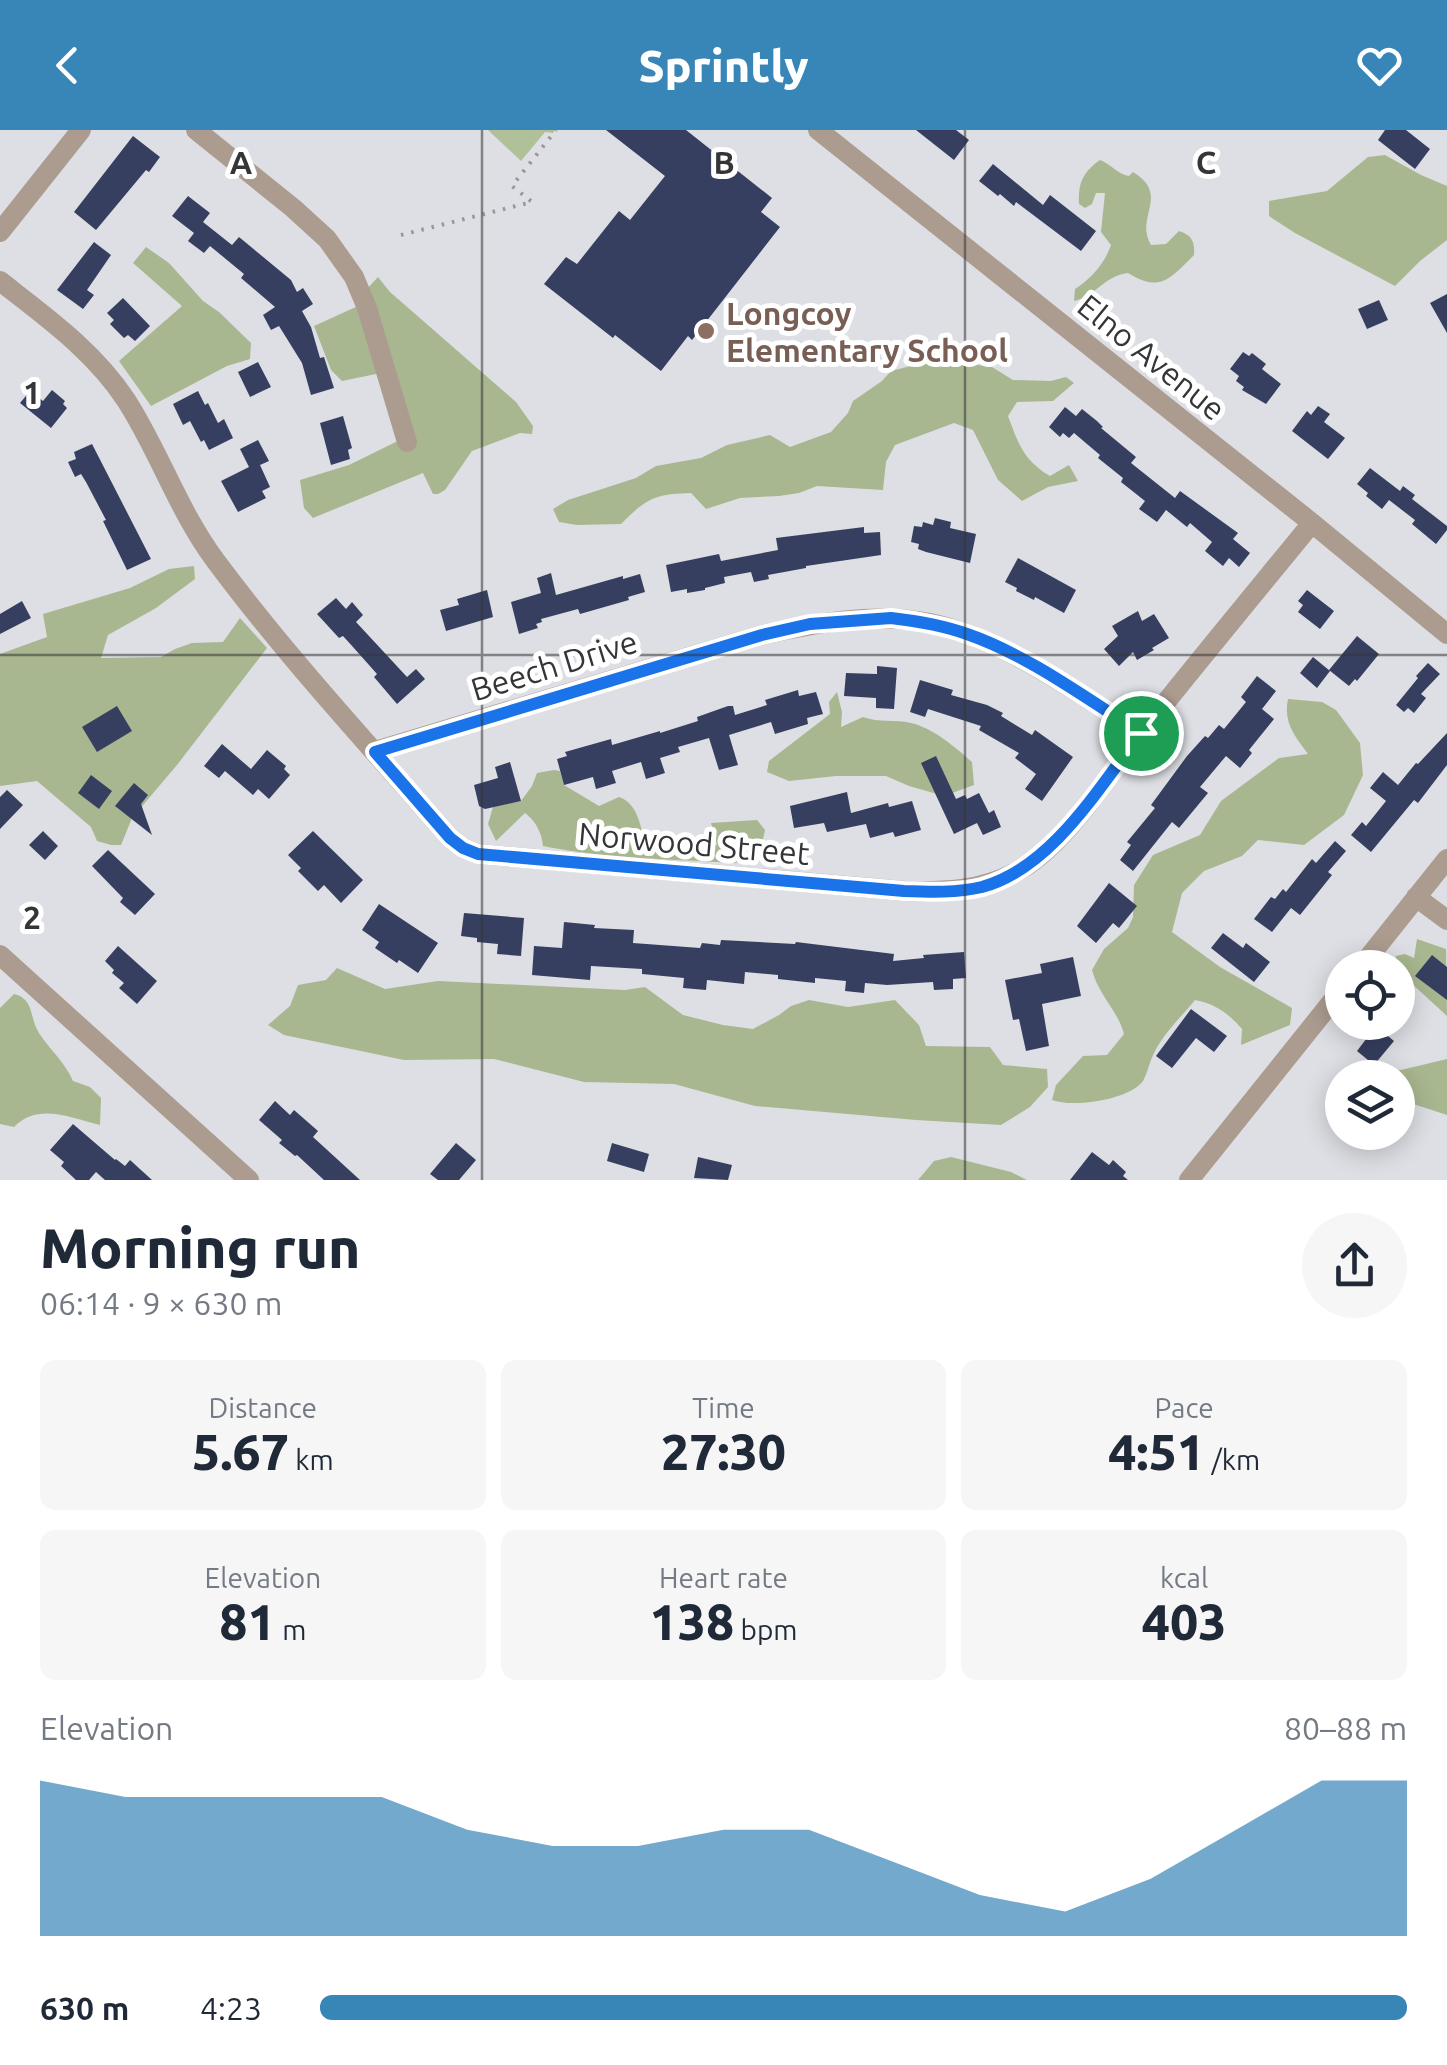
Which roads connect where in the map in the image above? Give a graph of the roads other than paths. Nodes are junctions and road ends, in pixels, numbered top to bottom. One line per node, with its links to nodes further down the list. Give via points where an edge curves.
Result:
1 (81, 130): 4 (street)
2 (196, 130): 6 (street, via 327,239 354,277)
3 (818, 130): 7 (street, Elno Avenue)
4 (0, 232)
5 (0, 281): 10 (street, Norwood Street, via 104,369 213,557)
6 (406, 442)
7 (1312, 523): 8 (street, Elno Avenue); 9 (street, Norwood Street)
8 (1447, 634)
9 (1141, 733): 10 (street, Beech Drive, via 968,634 891,618 762,635); 10 (street, Norwood Street, via 1044,852 983,886 942,892 478,854 450,838)
10 (375, 752)
11 (1447, 858): 12 (street)
12 (1416, 897): 13 (street); 14 (street)
13 (1447, 920)
14 (1374, 950)
15 (0, 955): 17 (street)
16 (1325, 1010): 18 (street)
17 (249, 1180)
18 (1189, 1180)

